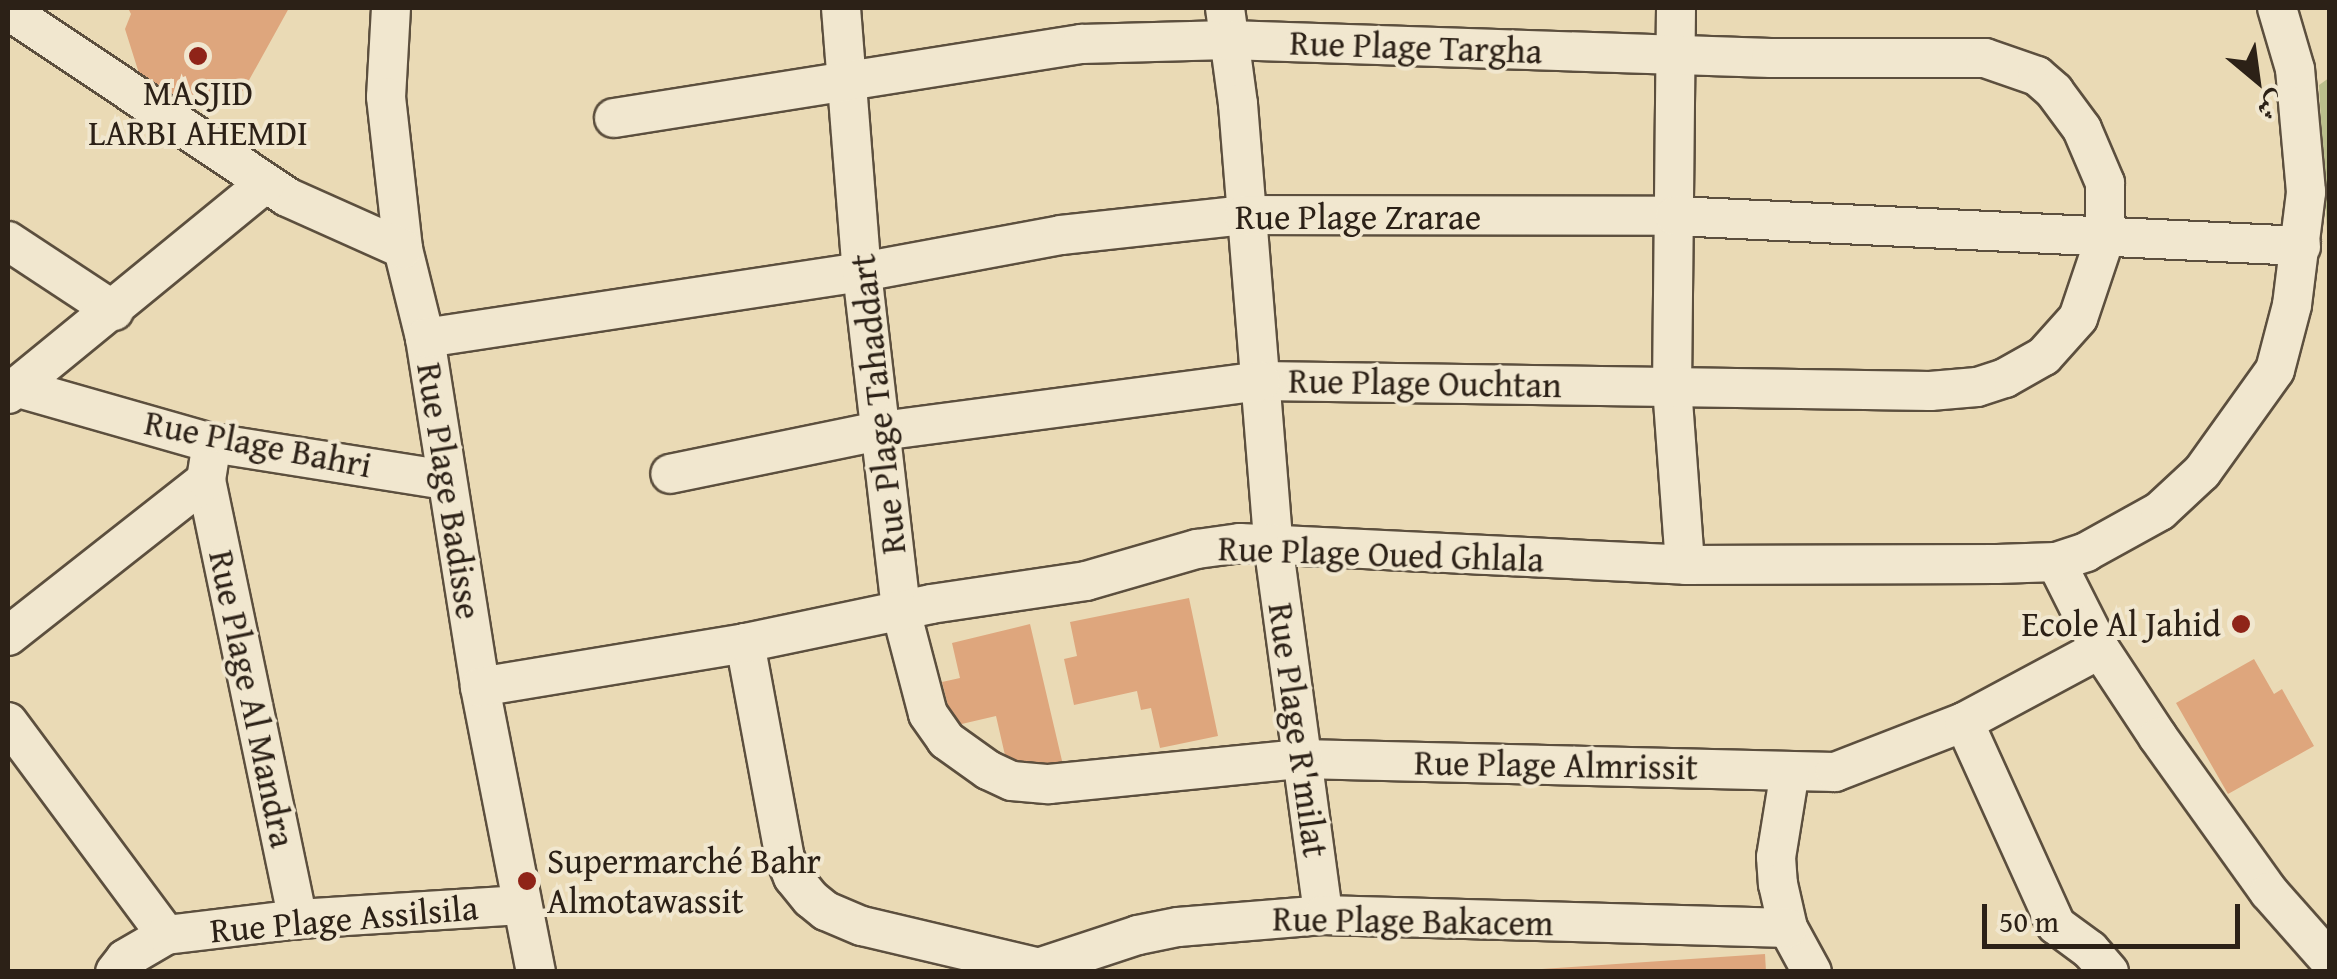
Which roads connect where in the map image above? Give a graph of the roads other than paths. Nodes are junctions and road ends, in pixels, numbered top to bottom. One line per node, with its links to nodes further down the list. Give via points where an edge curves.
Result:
1 (392, 8): 16 (street, Rue Plage Badisse, via 386,97)
2 (841, 8): 8 (street, Rue Plage Tahaddart)
3 (1676, 8): 7 (street)
4 (2276, 8): 15 (street, via 2300,108 2306,192)
5 (8, 10): 10 (street)
6 (1226, 24): 7 (street, Rue Plage Targha); 8 (street, Rue Plage Targha); 11 (street, Rue Plage R'milat)
7 (1674, 56): 12 (street); 13 (street, Rue Plage Targha, via 1985,58 2037,76 2066,105 2095,152 2105,183)
8 (849, 84): 9 (street, Rue Plage Targha); 17 (street, Rue Plage Tahaddart)
9 (614, 118)
10 (266, 184): 16 (street); 18 (street)
11 (1244, 215): 12 (street, Rue Plage Zrarae); 17 (street, Rue Plage Zrarae, via 1061,235); 20 (street, Rue Plage R'milat)
12 (1675, 216): 13 (street, Rue Plage Zrarae); 21 (street)
13 (2105, 238): 15 (street, Rue Plage Zrarae); 21 (street, Rue Plage Ouchtan, via 2088,298 2070,329 2044,356 2004,378 1953,390)
14 (8, 242): 18 (street)
15 (2300, 246): 28 (street, via 2274,370 2214,457 2160,511)
16 (404, 249): 19 (street, Rue Plage Badisse)
17 (862, 272): 19 (street, Rue Plage Zrarae); 23 (street, Rue Plage Tahaddart)
18 (114, 311): 22 (street)
19 (425, 338): 26 (street, Rue Plage Badisse)
20 (1261, 380): 21 (street, Rue Plage Ouchtan); 23 (street, Rue Plage Ouchtan); 27 (street, Rue Plage R'milat)
21 (1672, 386): 29 (street)
22 (11, 390): 24 (street, Rue Plage Bahri)
23 (879, 432): 25 (street, Rue Plage Ouchtan); 30 (street, Rue Plage Tahaddart)
24 (209, 462): 26 (street, Rue Plage Bahri); 31 (street); 42 (street, Rue Plage Al Mandra)
25 (670, 474)
26 (445, 480): 34 (street, Rue Plage Badisse)
27 (1274, 544): 29 (street, Rue Plage Oued Ghlala); 30 (street, Rue Plage Oued Ghlala, via 1218,545 1086,581); 37 (street, Rue Plage R'milat)
28 (2056, 562): 29 (street, Rue Plage Oued Ghlala); 33 (street)
29 (1685, 564)
30 (901, 611): 32 (street, Rue Plage Oued Ghlala); 38 (street, Rue Plage Tahaddart, via 928,714 946,740)
31 (8, 636)
32 (746, 643): 34 (street, Rue Plage Oued Ghlala); 46 (street, via 785,858 811,899 862,926)
33 (2100, 649): 36 (street, Rue Plage Almrissit); 45 (street, via 2221,830)
34 (480, 687): 40 (street, Rue Plage Badisse)
35 (8, 722): 44 (street, Rue Plage Assilsila)
36 (1964, 722): 39 (street, Rue Plage Almrissit, via 1848,769); 50 (street, via 2056,925)
37 (1301, 759): 38 (street, Rue Plage Almrissit, via 1049,784); 39 (street, Rue Plage Almrissit); 41 (street, Rue Plage R'milat)
38 (988, 770)
39 (1790, 771): 43 (street, via 1776,857)
40 (522, 905): 42 (street, Rue Plage Assilsila); 48 (street, Rue Plage Badisse)
41 (1323, 915): 43 (street, Rue Plage Bakacem); 46 (street, Rue Plage Bakacem, via 1178,927)
42 (298, 918): 44 (street, Rue Plage Assilsila)
43 (1788, 928): 49 (street)
44 (166, 934): 47 (street, Rue Plage Assilsila)
45 (2323, 944)
46 (1051, 969)
47 (115, 972)
48 (536, 972)
49 (1812, 972)
50 (2109, 972)

